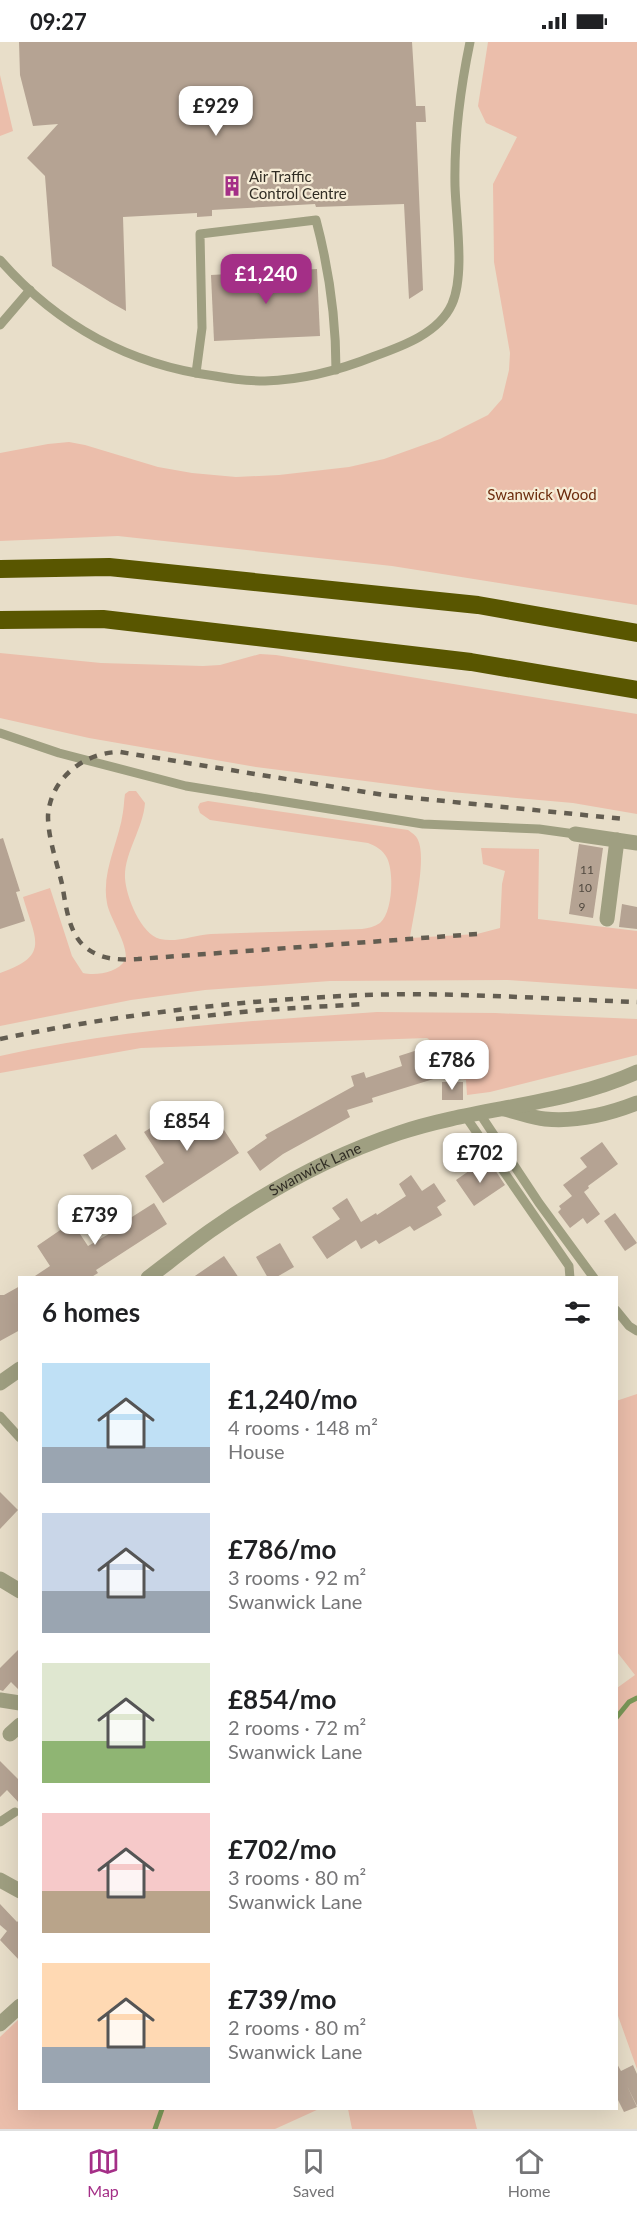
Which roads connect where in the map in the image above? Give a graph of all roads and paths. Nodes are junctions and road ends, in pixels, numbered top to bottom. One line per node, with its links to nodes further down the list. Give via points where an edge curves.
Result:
1 (470, 42): 5 (lane, via 457,118 458,280 452,304 440,321 415,339)
2 (0, 260): 3 (lane)
3 (30, 290): 4 (lane); 6 (lane, via 63,319 110,346 158,365)
4 (0, 325)
5 (336, 369): 6 (lane, via 264,381); 6 (lane, via 326,258 316,220 200,234 202,328)
6 (196, 374)
7 (0, 569): 9 (highway, via 109,567 478,605)
8 (0, 620): 10 (highway, via 103,619 471,662)
9 (637, 633)
10 (637, 690)
11 (0, 733): 12 (lane, via 59,753 186,786 423,824)
12 (575, 834): 13 (street)
13 (617, 840): 14 (street); 15 (street)
14 (637, 843)
15 (607, 919)
16 (637, 1072): 18 (street, Swanwick Lane, via 573,1094)
17 (637, 1103): 18 (street, Swanwick Lane, via 579,1118 545,1119)
18 (504, 1109): 19 (street, Swanwick Lane)
19 (473, 1115): 20 (street, Swanwick Lane, via 399,1133 294,1180 210,1231); 21 (lane, via 569,1266); 22 (lane)
20 (151, 1276)
21 (570, 1276)
22 (593, 1276)
23 (618, 1312): 24 (lane)
24 (637, 1332)
25 (18, 1370): 26 (street)
26 (0, 1383)
27 (0, 1416): 28 (lane)
28 (18, 1435)
29 (0, 1579): 30 (street)
30 (18, 1590)
31 (0, 1700): 32 (street)
32 (18, 1703)
33 (15, 1812): 34 (lane)
34 (0, 1822)
35 (0, 1880): 36 (street)
36 (18, 1890)
37 (18, 2008): 38 (street)
38 (0, 2024)

